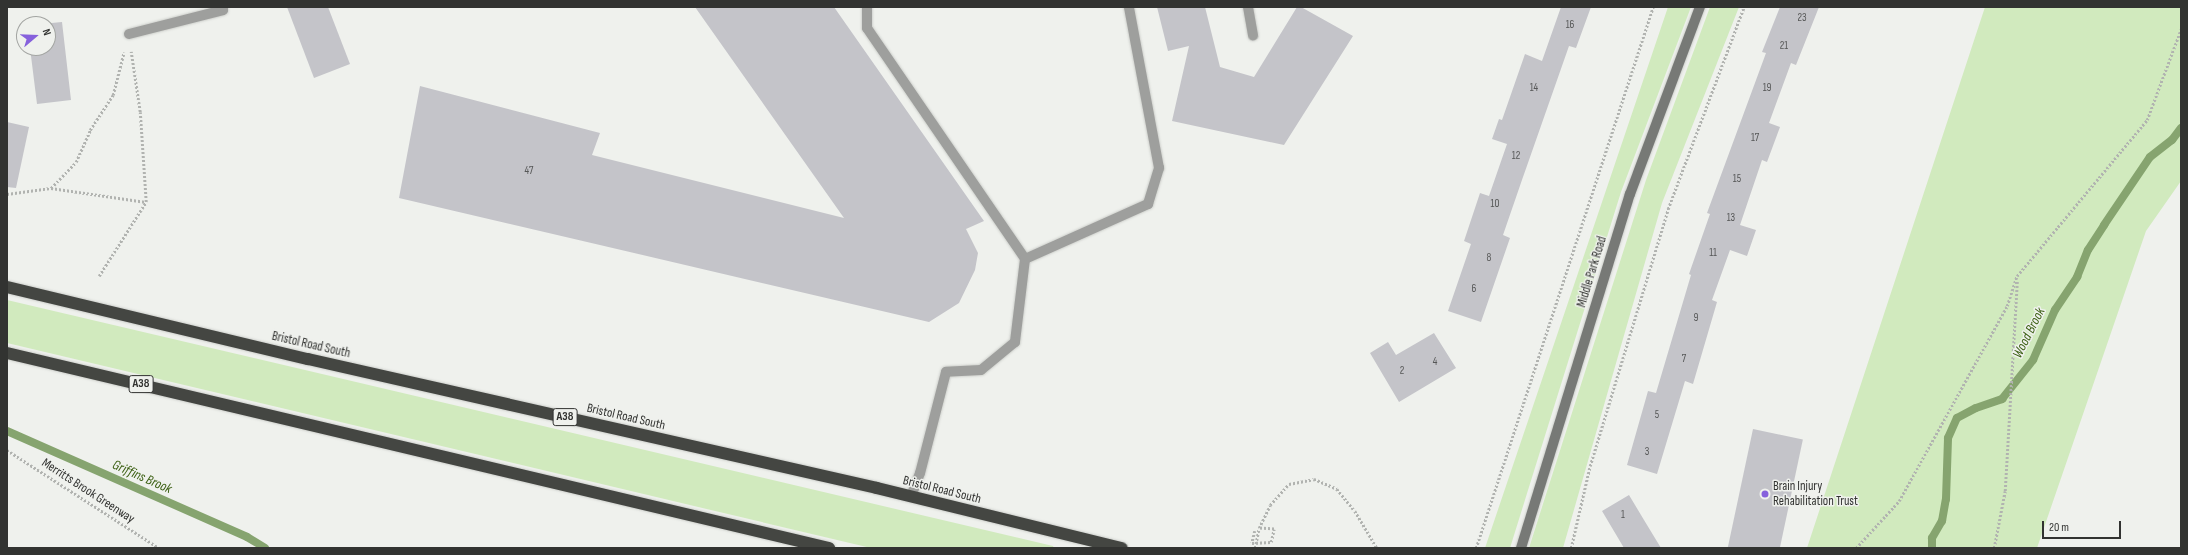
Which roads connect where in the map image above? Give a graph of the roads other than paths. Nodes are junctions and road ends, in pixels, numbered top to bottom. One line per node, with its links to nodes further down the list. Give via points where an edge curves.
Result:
1 (223, 7): 6 (street, via 223,10)
2 (867, 7): 8 (street, via 867,28)
3 (1129, 7): 8 (street, via 1159,168 1148,204)
4 (1248, 7): 7 (street)
5 (1700, 7): 16 (street, Middle Park Road, via 1630,194)
6 (129, 34)
7 (1253, 36)
8 (1025, 259): 11 (street, via 1015,342 981,370 946,372 920,473)
9 (7, 287): 11 (highway, Bristol Road South / A38, via 308,359)
10 (7, 353): 13 (highway, A38)
11 (911, 496): 12 (highway, Bristol Road South / A38)
12 (1069, 536): 14 (highway); 15 (highway, Bristol Road South / A38)
13 (829, 548)
14 (1074, 548)
15 (1122, 548)
16 (1520, 548)

